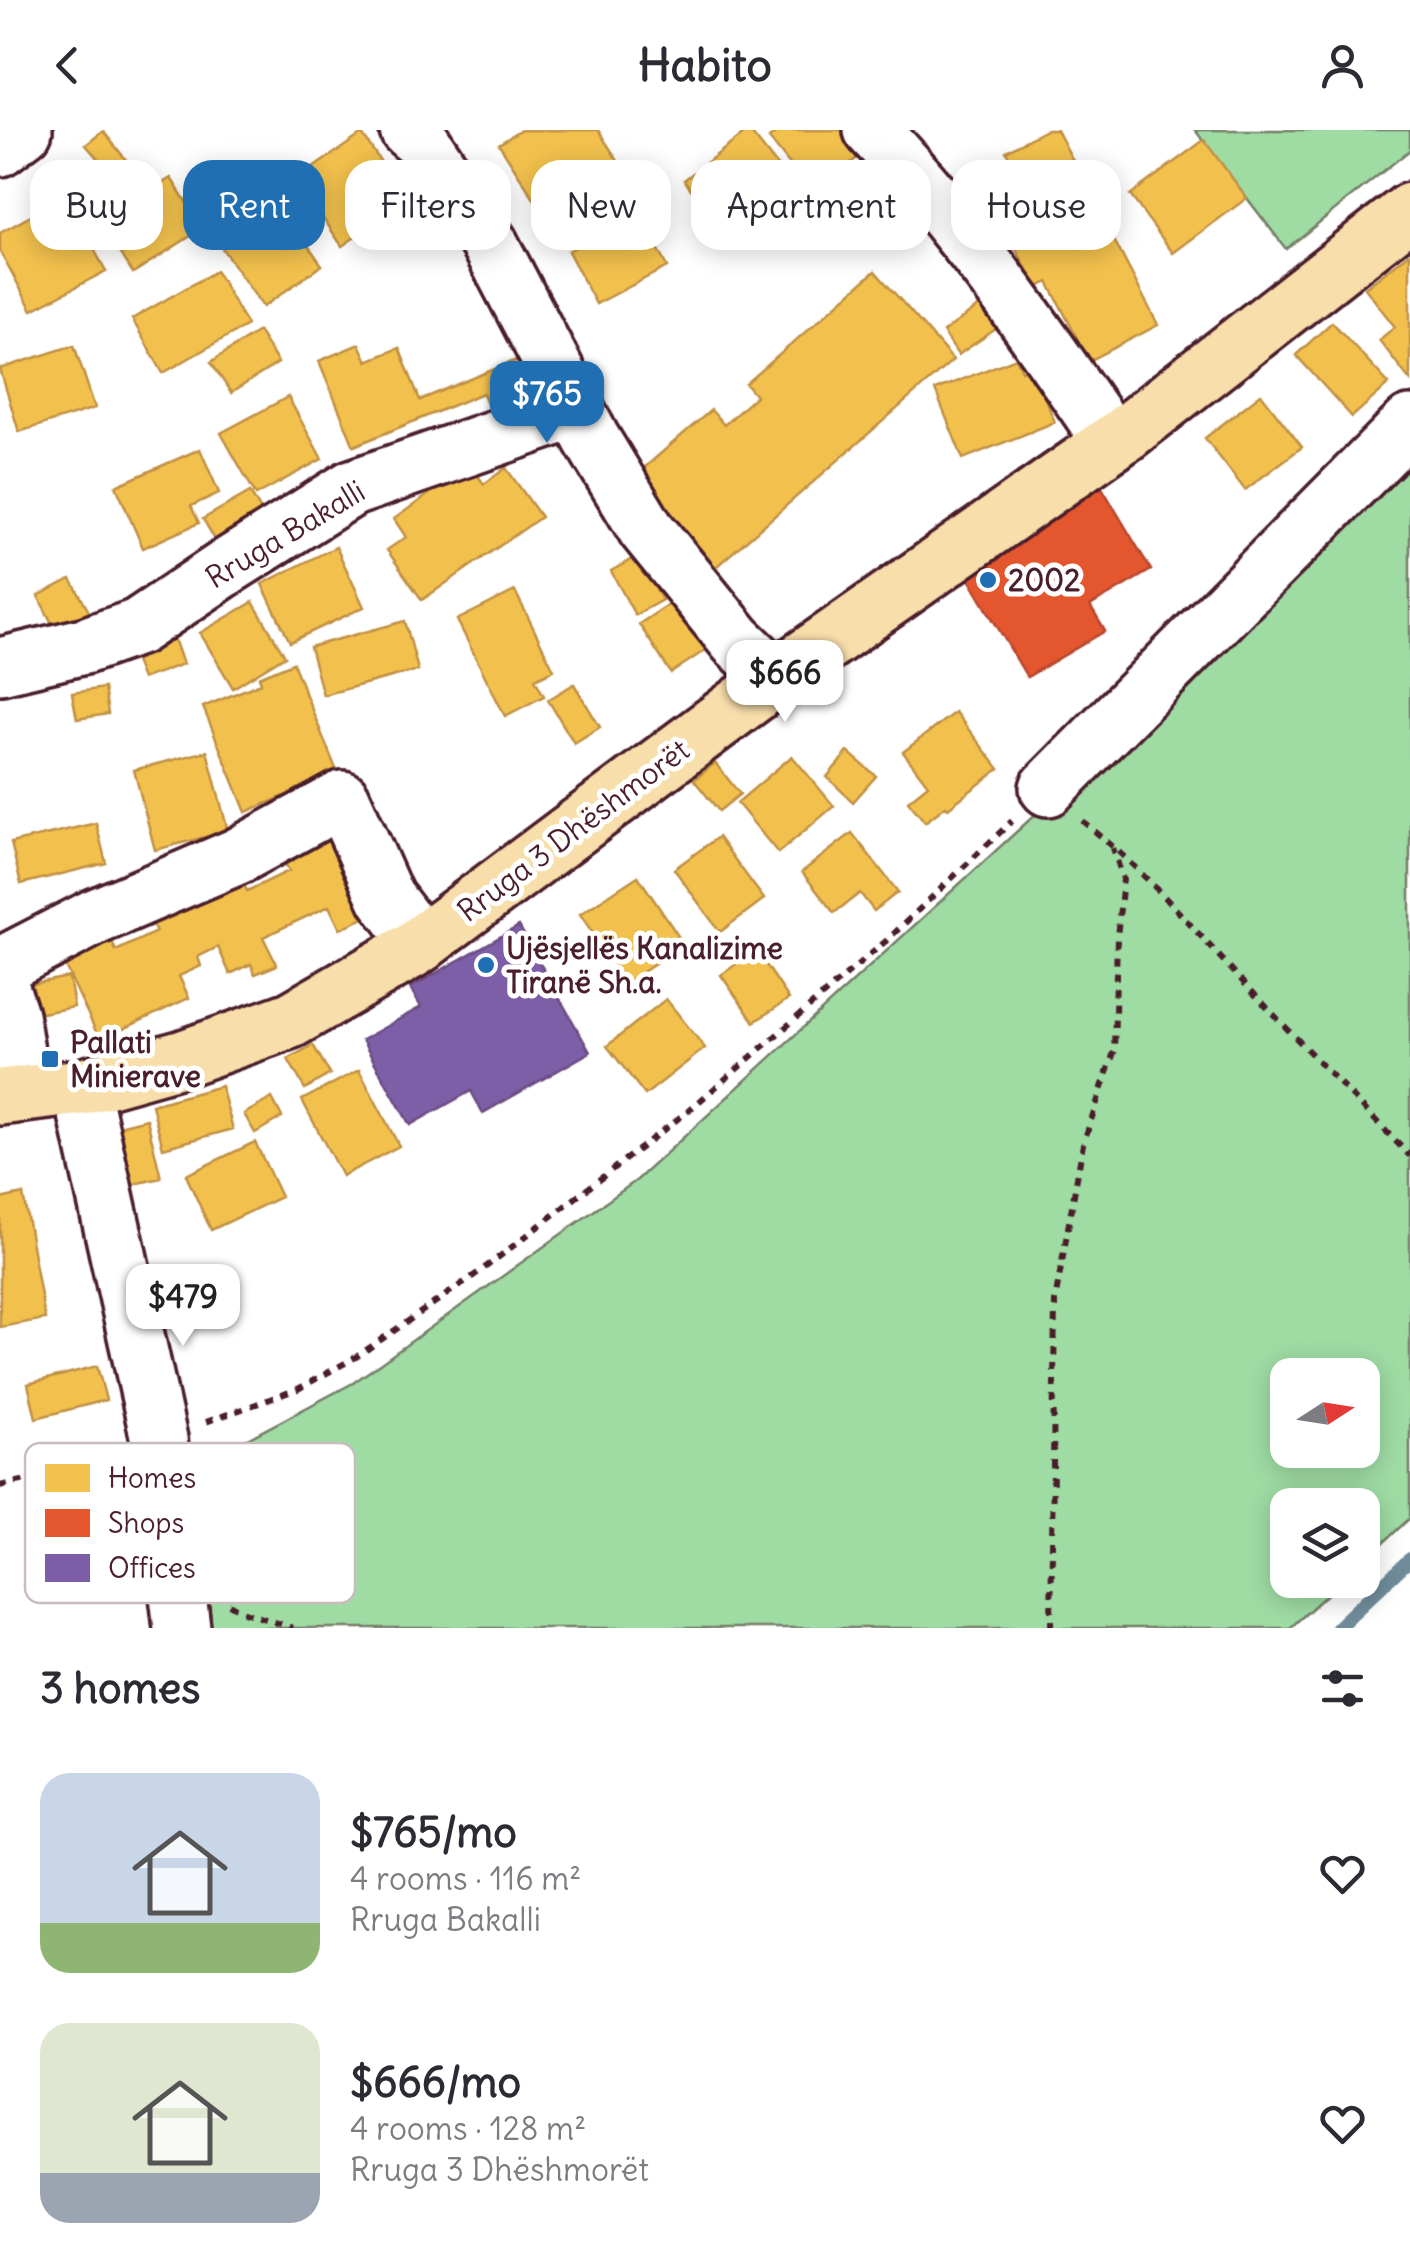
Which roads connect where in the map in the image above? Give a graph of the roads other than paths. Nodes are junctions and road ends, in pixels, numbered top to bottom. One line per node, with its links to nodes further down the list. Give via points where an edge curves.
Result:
1 (24, 130): 4 (street)
2 (408, 130): 6 (street, via 490,244)
3 (872, 130): 8 (street, via 962,234)
4 (0, 148)
5 (1410, 211): 8 (main road, Rruga 3 Dhëshmorët)
6 (576, 410): 9 (street, Rruga Bakalli, via 352,488 138,627); 10 (street, via 646,530)
7 (1410, 424): 11 (street)
8 (1112, 443): 10 (main road, Rruga 3 Dhëshmorët)
9 (0, 666)
10 (776, 678): 12 (main road, Rruga 3 Dhëshmorët)
11 (1048, 788)
12 (422, 944): 13 (street, via 386,898 342,799 238,856); 15 (main road, Rruga 3 Dhëshmorët, via 291,1020)
13 (0, 966)
14 (0, 985): 16 (street, via 10,1015)
15 (81, 1087): 16 (main road, Rruga 3 Dhëshmorët); 17 (street)
16 (12, 1096)
17 (159, 1443)
18 (179, 1603): 19 (street)
19 (182, 1628)

